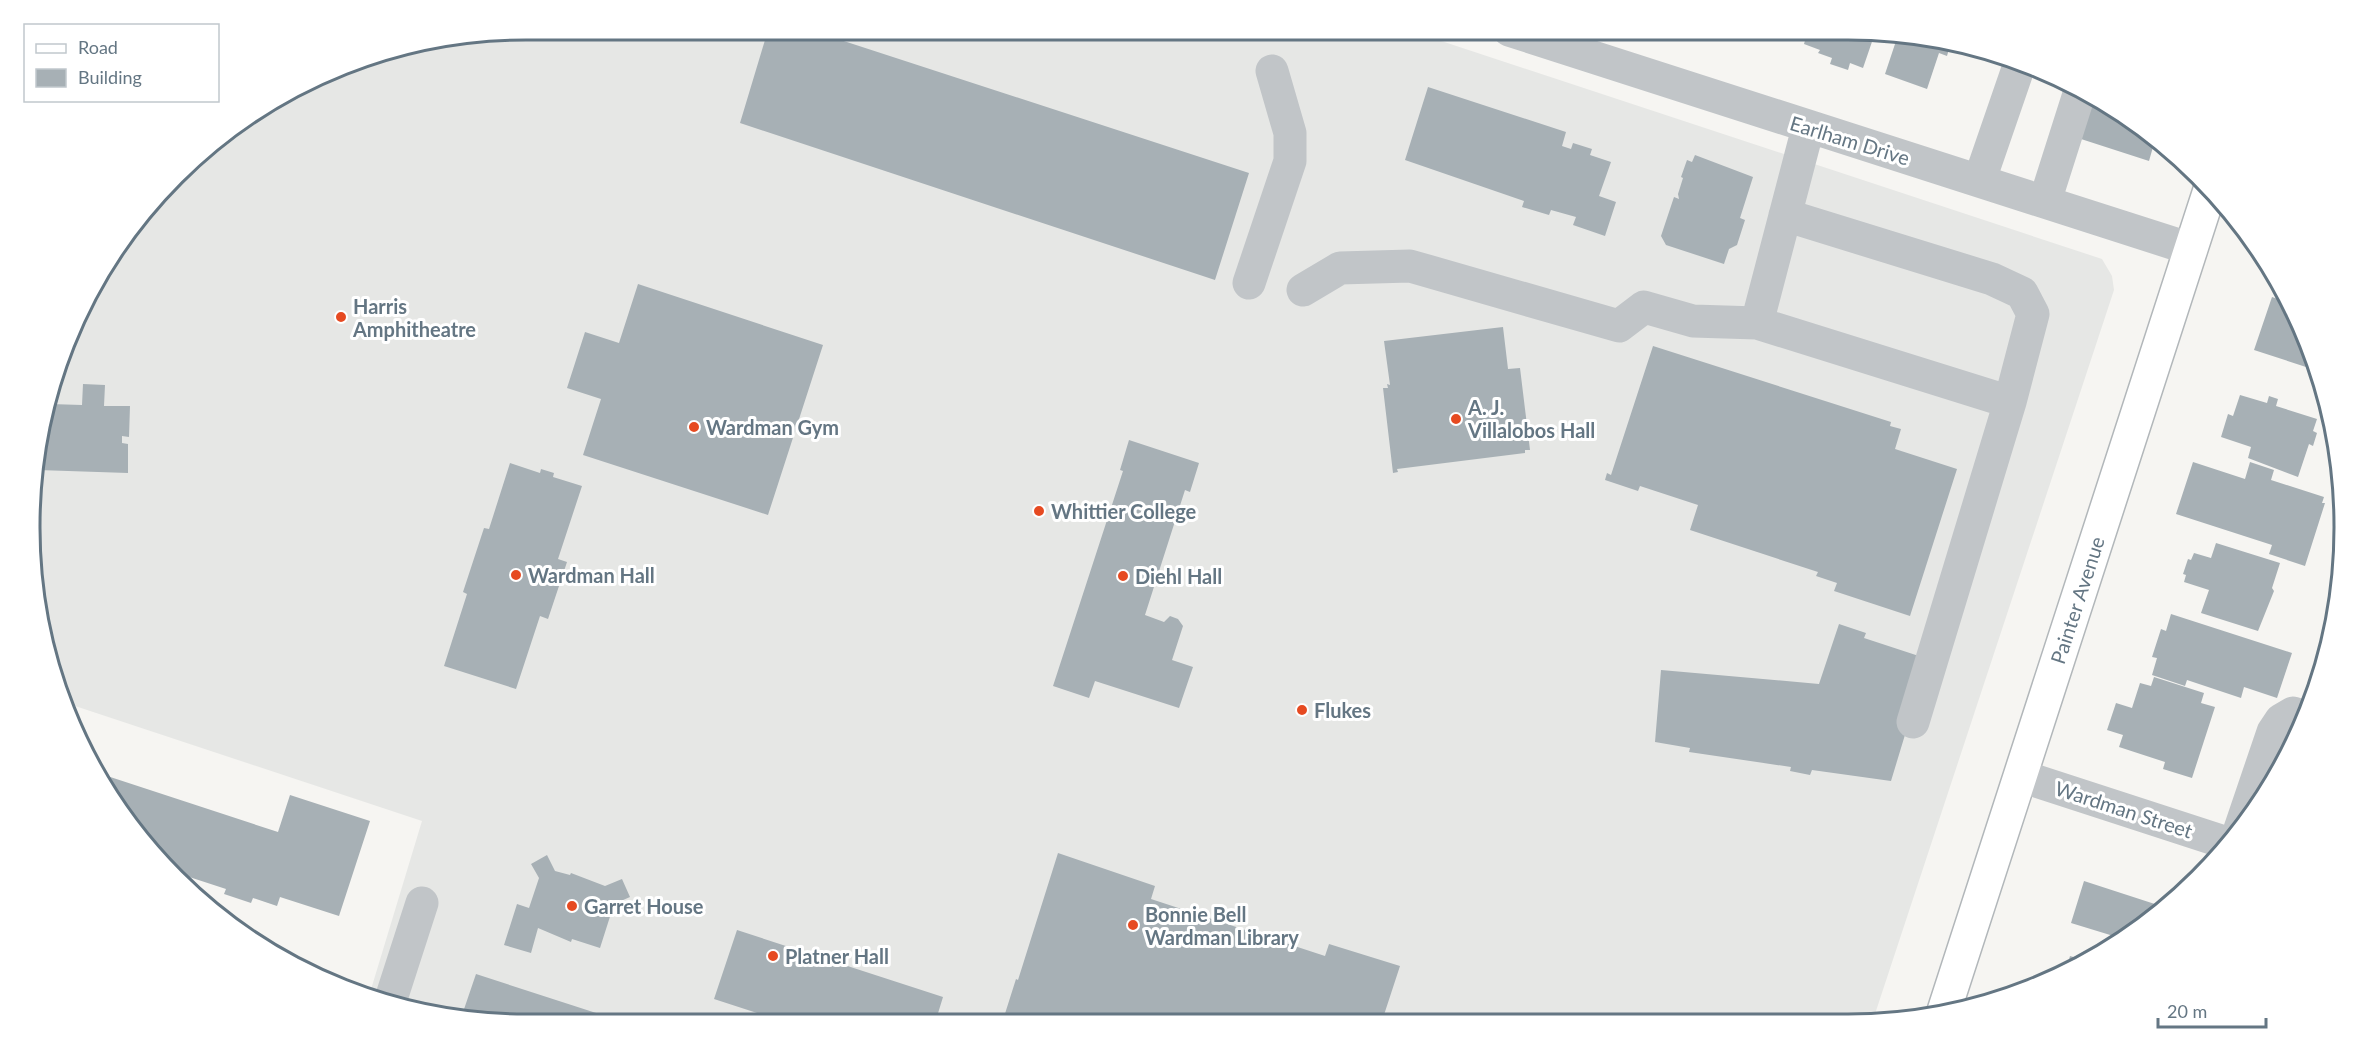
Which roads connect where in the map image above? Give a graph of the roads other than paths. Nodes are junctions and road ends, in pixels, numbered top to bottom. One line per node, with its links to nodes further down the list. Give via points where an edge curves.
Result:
1 (1540, 40): 5 (street, Earlham Drive)
2 (1272, 71): 11 (street, via 1290,133 1290,161)
3 (2017, 72): 6 (street)
4 (2077, 99): 8 (street)
5 (1808, 128): 6 (street, Earlham Drive); 9 (street)
6 (1980, 179): 8 (street, Earlham Drive)
7 (2207, 200): 10 (main road, Painter Avenue)
8 (2045, 201): 10 (street, Earlham Drive)
9 (1785, 216): 13 (street); 14 (street, via 1992,279 2022,293 2033,314)
10 (2191, 249): 17 (main road, Painter Avenue)
11 (1250, 284)
12 (1303, 290): 13 (street, via 1340,268 1410,266 1619,326 1644,307 1693,321)
13 (1757, 323): 14 (street)
14 (2010, 402): 16 (street)
15 (2296, 713): 18 (street, via 2281,720 2273,732)
16 (1913, 722)
17 (2020, 776): 19 (street, Wardman Street); 22 (main road, Painter Avenue)
18 (2250, 800)
19 (2219, 840)
20 (422, 903): 21 (street)
21 (392, 994)
22 (1947, 1003)

